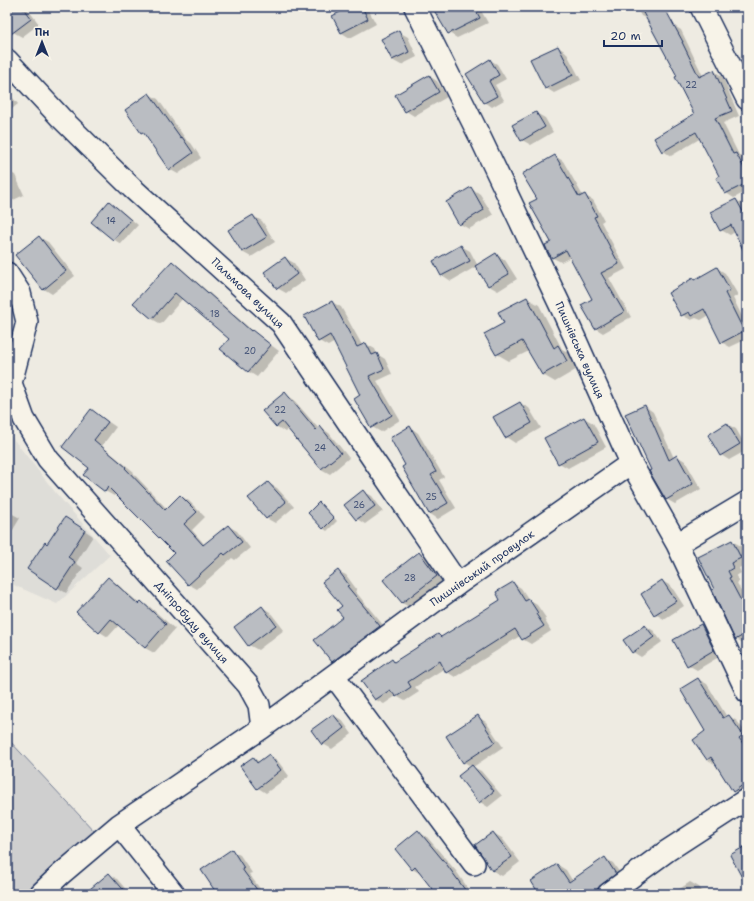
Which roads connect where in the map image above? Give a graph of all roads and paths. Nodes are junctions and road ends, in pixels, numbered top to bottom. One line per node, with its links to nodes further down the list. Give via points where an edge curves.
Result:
1 (415, 7): 7 (street, Пишнівська вулиця, via 553,290)
2 (701, 7): 4 (street)
3 (7, 60): 10 (street, Пальмова вулиця, via 132,188 281,323)
4 (747, 99)
5 (7, 272): 6 (street, via 20,293 27,322)
6 (9, 387): 13 (street, Дніпробуду вулиця, via 24,419 48,459 248,685 258,705)
7 (631, 463): 9 (street, Пишнівська вулиця); 10 (street, Пишнівський провулок)
8 (747, 502): 9 (street)
9 (676, 544): 12 (street, Пишнівська вулиця)
10 (458, 584): 11 (street, Пишнівський провулок)
11 (334, 676): 13 (street, Пишнівський провулок); 16 (street)
12 (747, 692)
13 (262, 728): 15 (street)
14 (747, 799): 19 (street, via 667,851)
15 (119, 825): 17 (street); 18 (street)
16 (474, 864)
17 (40, 894)
18 (174, 894)
19 (608, 894)

